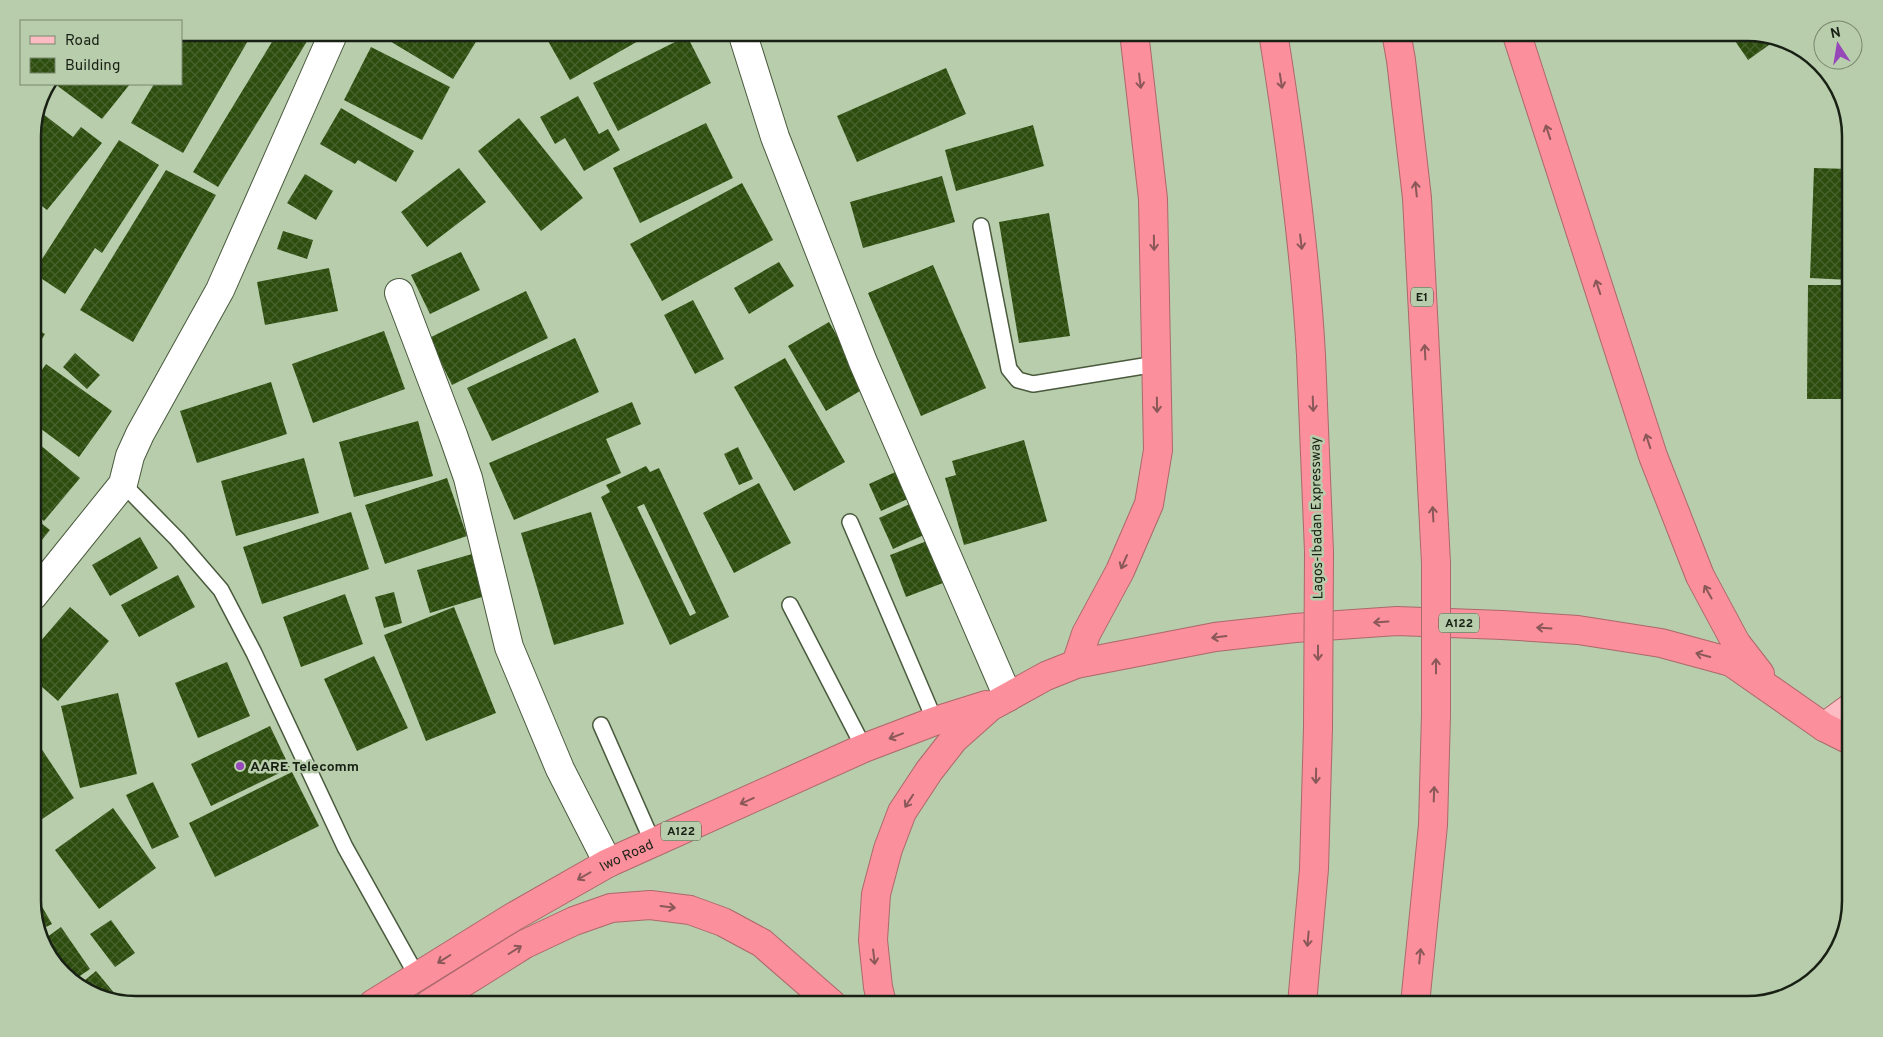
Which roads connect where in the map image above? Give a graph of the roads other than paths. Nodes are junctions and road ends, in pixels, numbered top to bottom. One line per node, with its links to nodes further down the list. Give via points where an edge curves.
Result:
1 (330, 41): 10 (street, via 220,290 140,434)
2 (745, 41): 16 (street, via 775,138 863,362)
3 (1135, 41): 9 (highway, one-way to 9, via 1153,199)
4 (1274, 41): 30 (highway, Lagos-Ibadan Expressway, one-way to 30, bridge, via 1302,252 1311,354 1319,552 1314,869)
5 (1398, 41): 31 (highway, E1, one-way to 5, bridge, via 1433,825 1436,563 1417,198)
6 (1519, 41): 15 (highway, one-way to 6, via 1736,643 1700,576 1653,456)
7 (981, 226): 9 (lane, via 1009,369 1018,380 1033,384)
8 (399, 293): 24 (street, via 468,478 509,647 560,769)
9 (1156, 364): 14 (highway, one-way to 14, via 1158,450 1149,504 1120,571 1086,634)
10 (123, 484): 12 (street); 25 (lane, via 221,590 345,847)
11 (850, 522): 18 (lane)
12 (41, 586)
13 (790, 605): 22 (lane)
14 (1076, 664): 15 (highway, A122, one-way to 14, via 1731,662 1661,643 1578,630 1502,625 1397,621 1295,628 1215,637); 16 (highway, A122)
15 (1773, 691): 20 (highway, A122)
16 (1008, 697): 18 (highway, Iwo Road / A122); 29 (highway, A122, one-way to 29, via 990,707 954,739 902,812 876,894 872,940)
17 (1842, 714): 20 (main road)
18 (935, 721): 22 (highway, Iwo Road / A122, one-way to 22)
19 (601, 725): 23 (lane)
20 (1824, 727): 21 (highway, A122)
21 (1842, 736)
22 (864, 748): 23 (highway, Iwo Road / A122, one-way to 23)
23 (653, 843): 24 (highway, Iwo Road / A122)
24 (608, 863): 25 (highway, Iwo Road / A122, one-way to 25)
25 (417, 976): 26 (highway, Iwo Road / A122)
26 (386, 996)
27 (442, 996): 28 (highway, one-way to 28, via 525,944 574,921 611,908 650,905 690,910 723,922 762,943)
28 (823, 996)
29 (880, 996)
30 (1303, 996)
31 (1416, 996)

